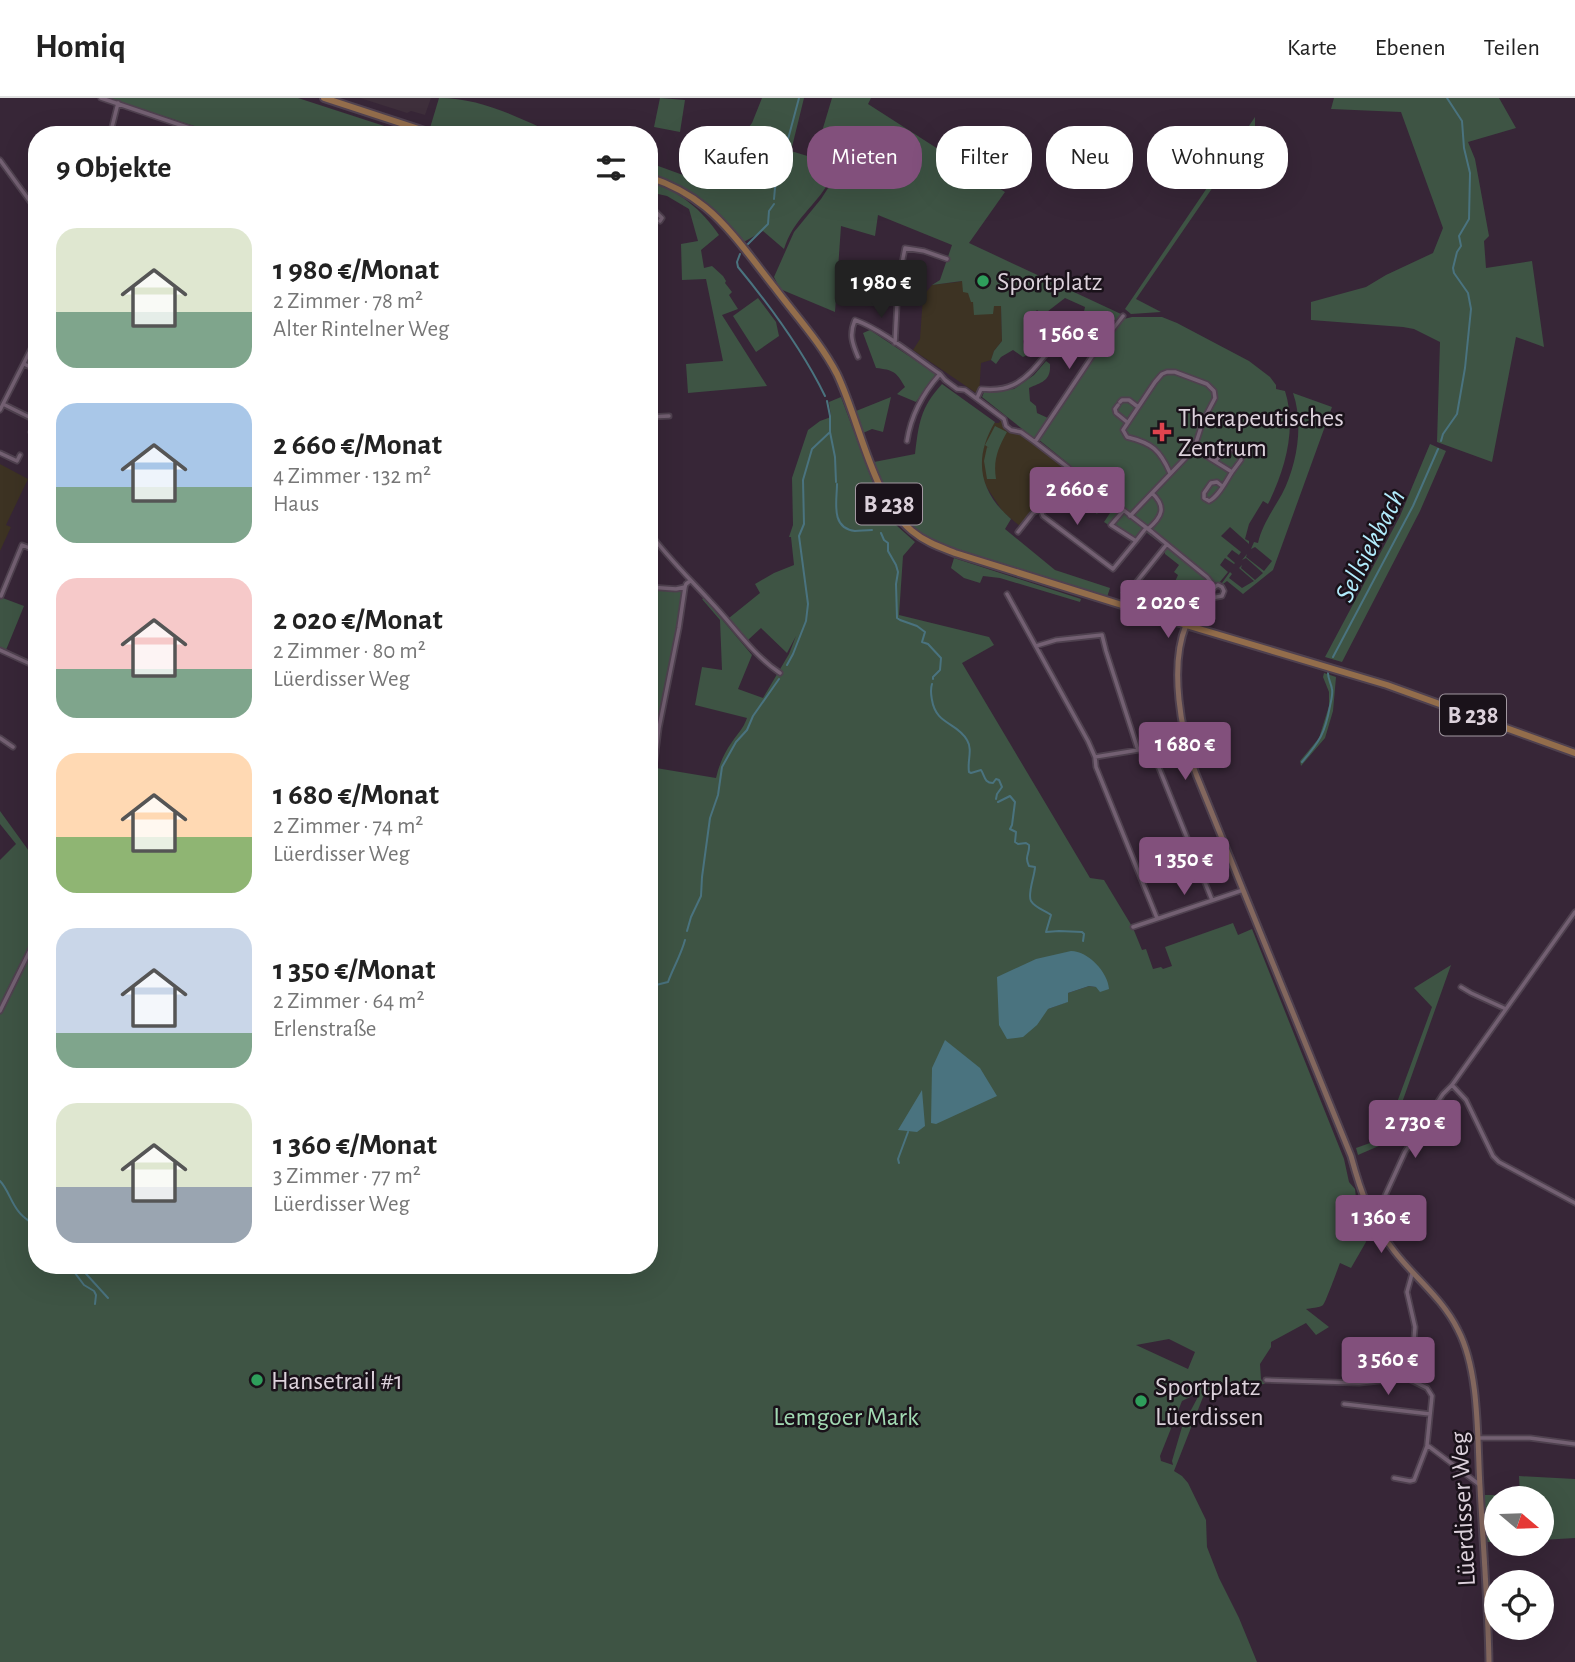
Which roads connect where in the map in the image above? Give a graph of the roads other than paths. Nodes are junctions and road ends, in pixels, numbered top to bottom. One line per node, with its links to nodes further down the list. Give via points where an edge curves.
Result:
1 (101, 98): 3 (street)
2 (324, 98): 6 (main road)
3 (118, 103): 4 (street); 5 (street)
4 (112, 126)
5 (184, 126)
6 (406, 126)
7 (0, 160): 9 (street)
8 (658, 181): 57 (main road, B 238, via 683,191 709,210 810,334 836,373 883,494 911,531 955,553)
9 (28, 199)
10 (658, 214): 11 (street)
11 (660, 221)
12 (947, 259): 15 (street, via 905,248)
13 (1123, 316): 14 (street)
14 (1109, 334): 21 (street, via 1092,326 1070,329 1021,381 1003,389 981,389); 30 (street)
15 (895, 343): 17 (street, via 855,320 851,338); 20 (street)
16 (28, 356): 18 (street)
17 (858, 357)
18 (24, 364): 19 (street); 22 (street)
19 (28, 366)
20 (940, 374): 21 (street); 29 (street, via 918,404)
21 (977, 398): 30 (street, via 1011,430)
22 (3, 404): 24 (street); 25 (street)
23 (1138, 407): 28 (street); 28 (street, via 1126,399 1115,409); 31 (street, via 1167,372 1212,388 1215,398)
24 (0, 410)
25 (28, 416)
26 (658, 416): 27 (street)
27 (669, 416)
28 (1127, 422): 37 (street, via 1125,435 1153,447)
29 (907, 441)
30 (1035, 442): 35 (street)
31 (1194, 449): 34 (street); 37 (street)
32 (0, 453): 33 (street, via 17,461)
33 (20, 455)
34 (1216, 460): 36 (street); 36 (street, via 1231,448 1241,457)
35 (1070, 470): 40 (street); 41 (street)
36 (1232, 471): 38 (street)
37 (1170, 473): 39 (street)
38 (1222, 486): 38 (street, via 1211,483 1204,498 1212,500)
39 (1152, 493): 42 (street); 43 (street, via 1161,509 1158,519)
40 (1040, 509): 44 (street); 45 (street, via 1042,516 1113,569)
41 (1123, 510): 42 (street); 45 (street, via 1111,525)
42 (1130, 516): 43 (street)
43 (1147, 528): 45 (street); 47 (street)
44 (1018, 531)
45 (1136, 541)
46 (658, 543): 49 (street)
47 (1167, 544): 50 (street); 51 (street)
48 (28, 547): 54 (street, via 22,545)
49 (690, 581): 52 (street); 61 (street, via 764,663)
50 (1135, 584)
51 (1214, 586): 56 (street); 56 (street, via 1223,587 1223,596)
52 (685, 587): 53 (street); 64 (street)
53 (658, 588)
54 (2, 593)
55 (1007, 594): 58 (street)
56 (1211, 598): 57 (street)
57 (1186, 625): 62 (main road, Lüerdisser Weg, via 1177,679); 68 (main road, B 238, via 1387,685)
58 (1036, 646): 67 (street, via 1102,635); 69 (street)
59 (0, 650): 60 (street)
60 (28, 663)
61 (780, 673)
62 (1184, 735): 65 (street); 70 (main road, Lüerdisser Weg)
63 (0, 738): 66 (street)
64 (658, 738)
65 (1149, 743): 67 (street); 71 (street)
66 (13, 747)
67 (1138, 750): 69 (street)
68 (1575, 753)
69 (1096, 757): 73 (street, via 1096,767)
70 (1242, 890): 71 (street); 81 (main road, Lüerdisser Weg, via 1351,1156)
71 (1212, 900): 73 (street)
72 (1575, 912): 77 (street)
73 (1157, 918): 74 (street)
74 (1133, 927)
75 (28, 954): 78 (street)
76 (1461, 987): 77 (street)
77 (1506, 1009): 79 (street)
78 (0, 1011)
79 (1452, 1085): 80 (street, via 1466,1100 1499,1162); 81 (street, via 1409,1145)
80 (1575, 1203)
81 (1372, 1219): 82 (main road, Lüerdisser Weg)
82 (1413, 1272): 83 (street, via 1407,1292 1415,1327); 87 (main road, Lüerdisser Weg, via 1448,1312 1464,1343 1473,1376)
83 (1408, 1378): 84 (street); 86 (street, via 1432,1396)
84 (1266, 1380)
85 (1344, 1404): 86 (street)
86 (1430, 1414): 89 (street)
87 (1477, 1438): 88 (street); 91 (main road, Lüerdisser Weg)
88 (1575, 1444)
89 (1427, 1445): 90 (street, via 1414,1480); 91 (street)
90 (1394, 1478)
91 (1480, 1485): 92 (main road, Lüerdisser Weg)
92 (1489, 1662)

